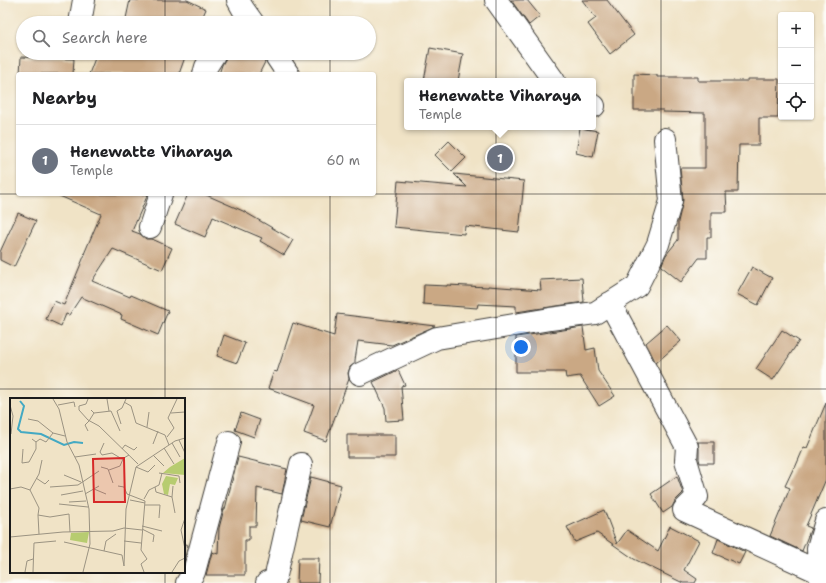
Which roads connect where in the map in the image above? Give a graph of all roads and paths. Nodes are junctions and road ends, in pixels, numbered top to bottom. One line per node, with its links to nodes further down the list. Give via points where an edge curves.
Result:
1 (84, 0): 3 (street)
2 (496, 0): 8 (street)
3 (81, 16)
4 (210, 60): 6 (street)
5 (279, 60): 7 (street)
6 (205, 72)
7 (287, 72)
8 (552, 78)
9 (665, 139): 12 (street, via 671,201 658,244 636,286)
10 (160, 196): 11 (street)
11 (150, 227)
12 (610, 303): 13 (street, via 595,313 550,318 436,338); 17 (street, via 687,447 686,460 697,498 684,510)
13 (360, 374)
14 (229, 442): 18 (street, via 194,572)
15 (301, 464): 19 (street, via 275,580)
16 (826, 521): 17 (street, via 818,548)
17 (820, 578)
18 (187, 583)
19 (268, 583)

